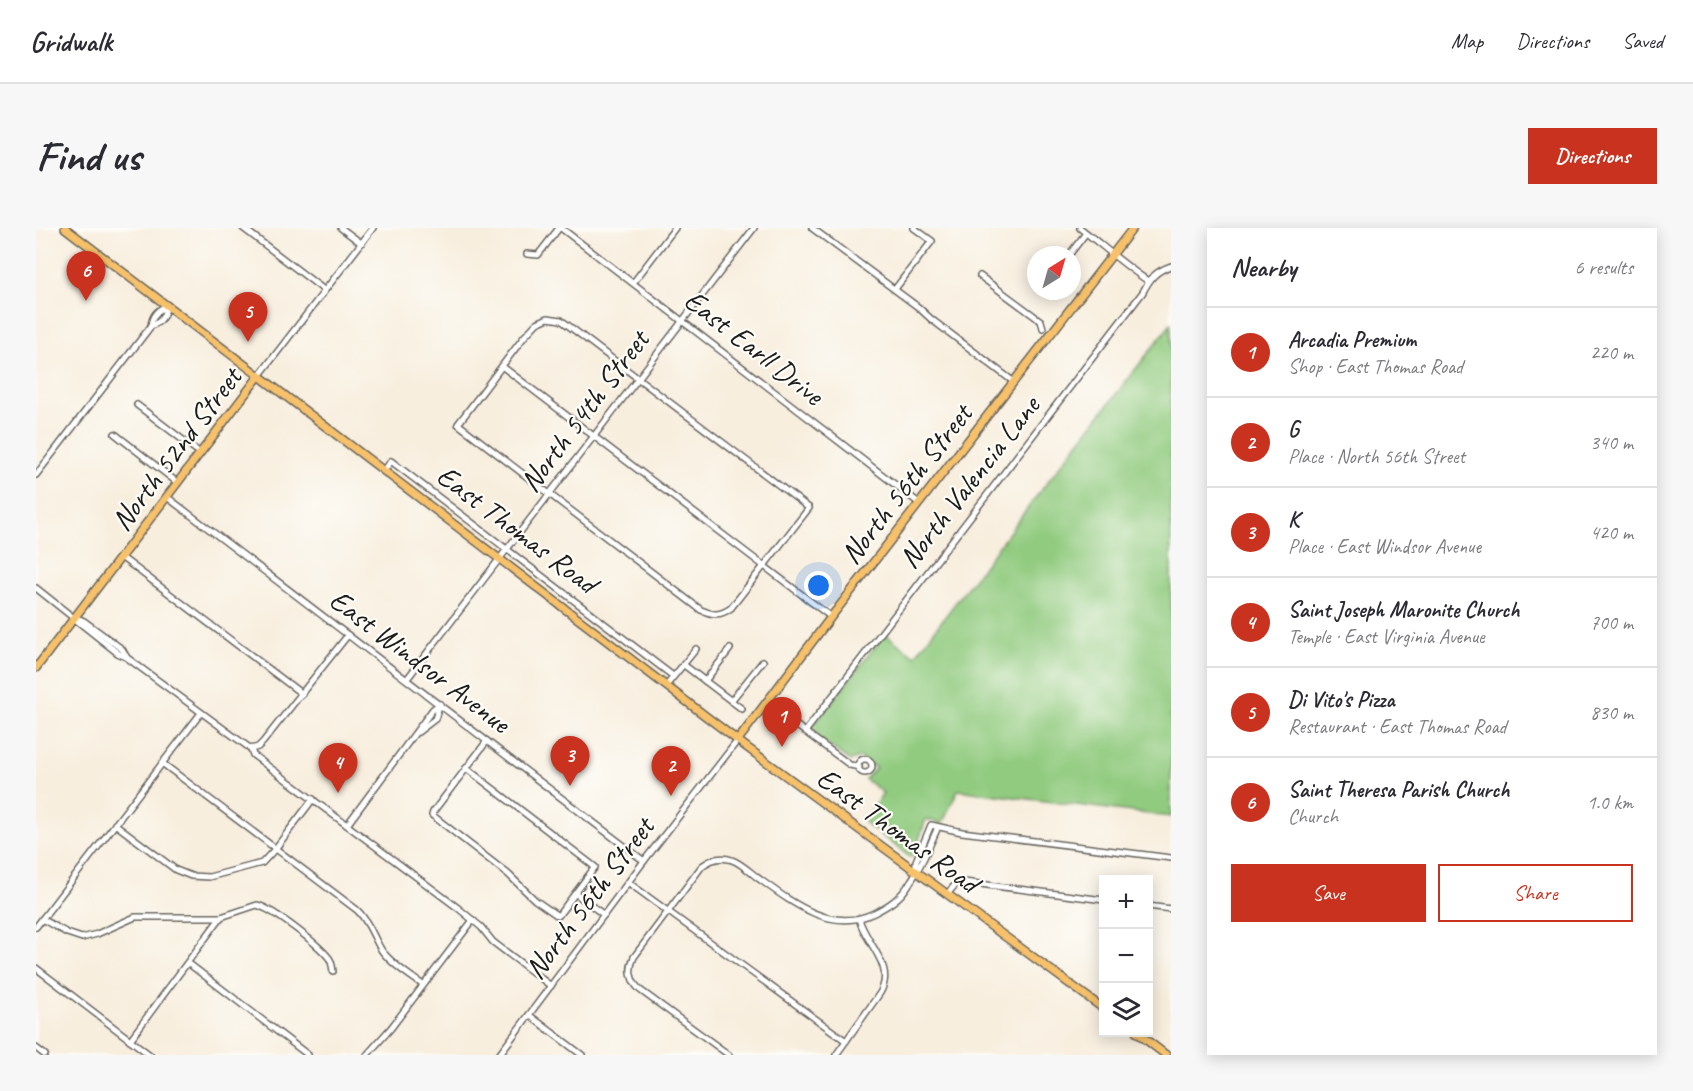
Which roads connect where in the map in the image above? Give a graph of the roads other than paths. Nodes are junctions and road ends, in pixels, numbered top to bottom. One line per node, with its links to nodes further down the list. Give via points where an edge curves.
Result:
1 (65, 228): 23 (main road, East Thomas Road)
2 (243, 228): 22 (street)
3 (341, 228): 13 (street)
4 (373, 228): 13 (street, North 52nd Street)
5 (560, 228): 15 (street, via 538,255); 20 (street, East Earll Drive)
6 (675, 228): 20 (street)
7 (754, 228): 24 (street, North 54th Street)
8 (813, 228): 21 (street)
9 (914, 228): 21 (street, via 932,241)
10 (1080, 228): 12 (street)
11 (1133, 228): 16 (main road, North 56th Street)
12 (1086, 233): 14 (street); 16 (street)
13 (361, 243): 22 (street, North 52nd Street)
14 (1076, 246)
15 (527, 254)
16 (1113, 255): 19 (street); 29 (main road, North 56th Street)
17 (1171, 266): 19 (street, North Valencia Lane, via 1158,270)
18 (980, 276): 25 (street, via 1041,321)
19 (1148, 281): 63 (street, North Valencia Lane)
20 (633, 283): 24 (street, East Earll Drive)
21 (895, 289): 29 (street)
22 (324, 290): 27 (street, North 52nd Street)
23 (167, 305): 27 (main road, East Thomas Road); 35 (street, via 157,311 151,326)
24 (682, 320): 28 (street, North 54th Street); 39 (street, East Earll Drive)
25 (1043, 327)
26 (503, 367): 28 (street, via 537,323 548,318 561,320); 32 (street); 37 (street, via 458,424)
27 (259, 376): 33 (main road, North 52nd Street); 34 (main road, East Thomas Road)
28 (637, 378): 32 (street, North 54th Street); 43 (street, via 809,508)
29 (1014, 382): 39 (main road, North 56th Street)
30 (137, 405): 33 (street)
31 (115, 434): 36 (street)
32 (594, 435): 37 (street, North 54th Street); 43 (street)
33 (200, 453): 36 (main road, North 52nd Street)
34 (384, 471): 40 (street, East Thomas Road, via 391,461); 42 (main road, East Thomas Road)
35 (36, 475)
36 (178, 483): 38 (main road, North 52nd Street)
37 (549, 494): 40 (street, North 54th Street); 43 (street, via 713,615 731,608)
38 (167, 497): 41 (main road, North 52nd Street); 47 (street, East Windsor Avenue)
39 (919, 503): 46 (main road, North 56th Street)
40 (507, 550): 42 (street, North 54th Street); 53 (street, East Thomas Road)
41 (121, 557): 45 (main road, North 52nd Street); 57 (street)
42 (500, 559): 54 (street, North 54th Street); 56 (main road, East Thomas Road)
43 (765, 565): 46 (street)
44 (36, 588): 45 (street)
45 (75, 617): 52 (main road, North 52nd Street); 62 (street)
46 (831, 617): 59 (main road, North 56th Street)
47 (348, 634): 54 (street, East Windsor Avenue); 57 (street)
48 (696, 649): 51 (street)
49 (730, 650): 55 (street)
50 (763, 661): 58 (street)
51 (684, 665): 53 (street); 55 (street)
52 (36, 668)
53 (673, 676): 56 (street)
54 (407, 679): 60 (street, East Windsor Avenue)
55 (705, 681): 58 (street)
56 (666, 686): 64 (main road, East Thomas Road)
57 (302, 694): 66 (street, via 263,742)
58 (731, 701): 61 (street)
59 (766, 703): 63 (street); 64 (main road, North 56th Street)
60 (440, 704): 65 (street, East Windsor Avenue); 72 (street, via 435,719 427,721)
61 (742, 709)
62 (201, 712): 66 (street); 67 (street)
63 (805, 732): 68 (street, via 850,765)
64 (738, 740): 75 (street, North 56th Street); 76 (main road, East Thomas Road)
65 (487, 741): 69 (street); 75 (street, East Windsor Avenue)
66 (251, 749): 70 (street, via 253,755)
67 (162, 764): 71 (street); 73 (street)
68 (859, 767)
69 (466, 768): 78 (street, via 595,867); 78 (street, via 432,815 558,916)
70 (313, 799): 72 (street); 73 (street)
71 (115, 824): 73 (street, via 191,876 209,877 255,866); 86 (street)
72 (347, 825): 88 (street)
73 (275, 849): 93 (street, via 357,909 384,953)
74 (1171, 858): 76 (street, via 934,826 924,858)
75 (644, 861): 77 (street, North 56th Street)
76 (915, 871): 79 (main road, East Thomas Road); 87 (street, via 911,883 896,900)
77 (629, 883): 83 (street); 84 (street, North 56th Street)
78 (576, 894): 84 (street)
79 (947, 894): 80 (street, via 964,882); 95 (main road, East Thomas Road)
80 (1099, 899)
81 (1153, 907): 82 (street)
82 (1171, 909)
83 (668, 911): 87 (street, via 702,866 717,858 736,862 793,904 812,913 834,919); 99 (street); 107 (street, via 634,957 630,970 633,981)
84 (604, 915): 94 (street, North 56th Street)
85 (221, 917): 86 (street, via 135,916 82,938); 90 (street); 92 (street, via 261,906 321,950 331,961)
86 (42, 919): 89 (street)
87 (859, 919): 99 (street, via 885,969 885,984)
88 (473, 920): 93 (street); 94 (street, via 493,942)
89 (36, 927)
90 (188, 963): 98 (street); 103 (street)
91 (36, 968): 98 (street)
92 (333, 971)
93 (423, 985): 104 (street)
94 (551, 986): 96 (street, North 56th Street)
95 (1099, 1005)
96 (529, 1015): 105 (street, North 56th Street); 106 (street)
97 (1143, 1037): 109 (main road)
98 (130, 1040): 102 (street)
99 (846, 1041): 108 (street)
100 (36, 1048): 101 (street)
101 (45, 1055)
102 (150, 1055)
103 (308, 1055)
104 (367, 1055)
105 (499, 1055)
106 (582, 1055)
107 (729, 1055)
108 (836, 1055)
109 (1166, 1055)

